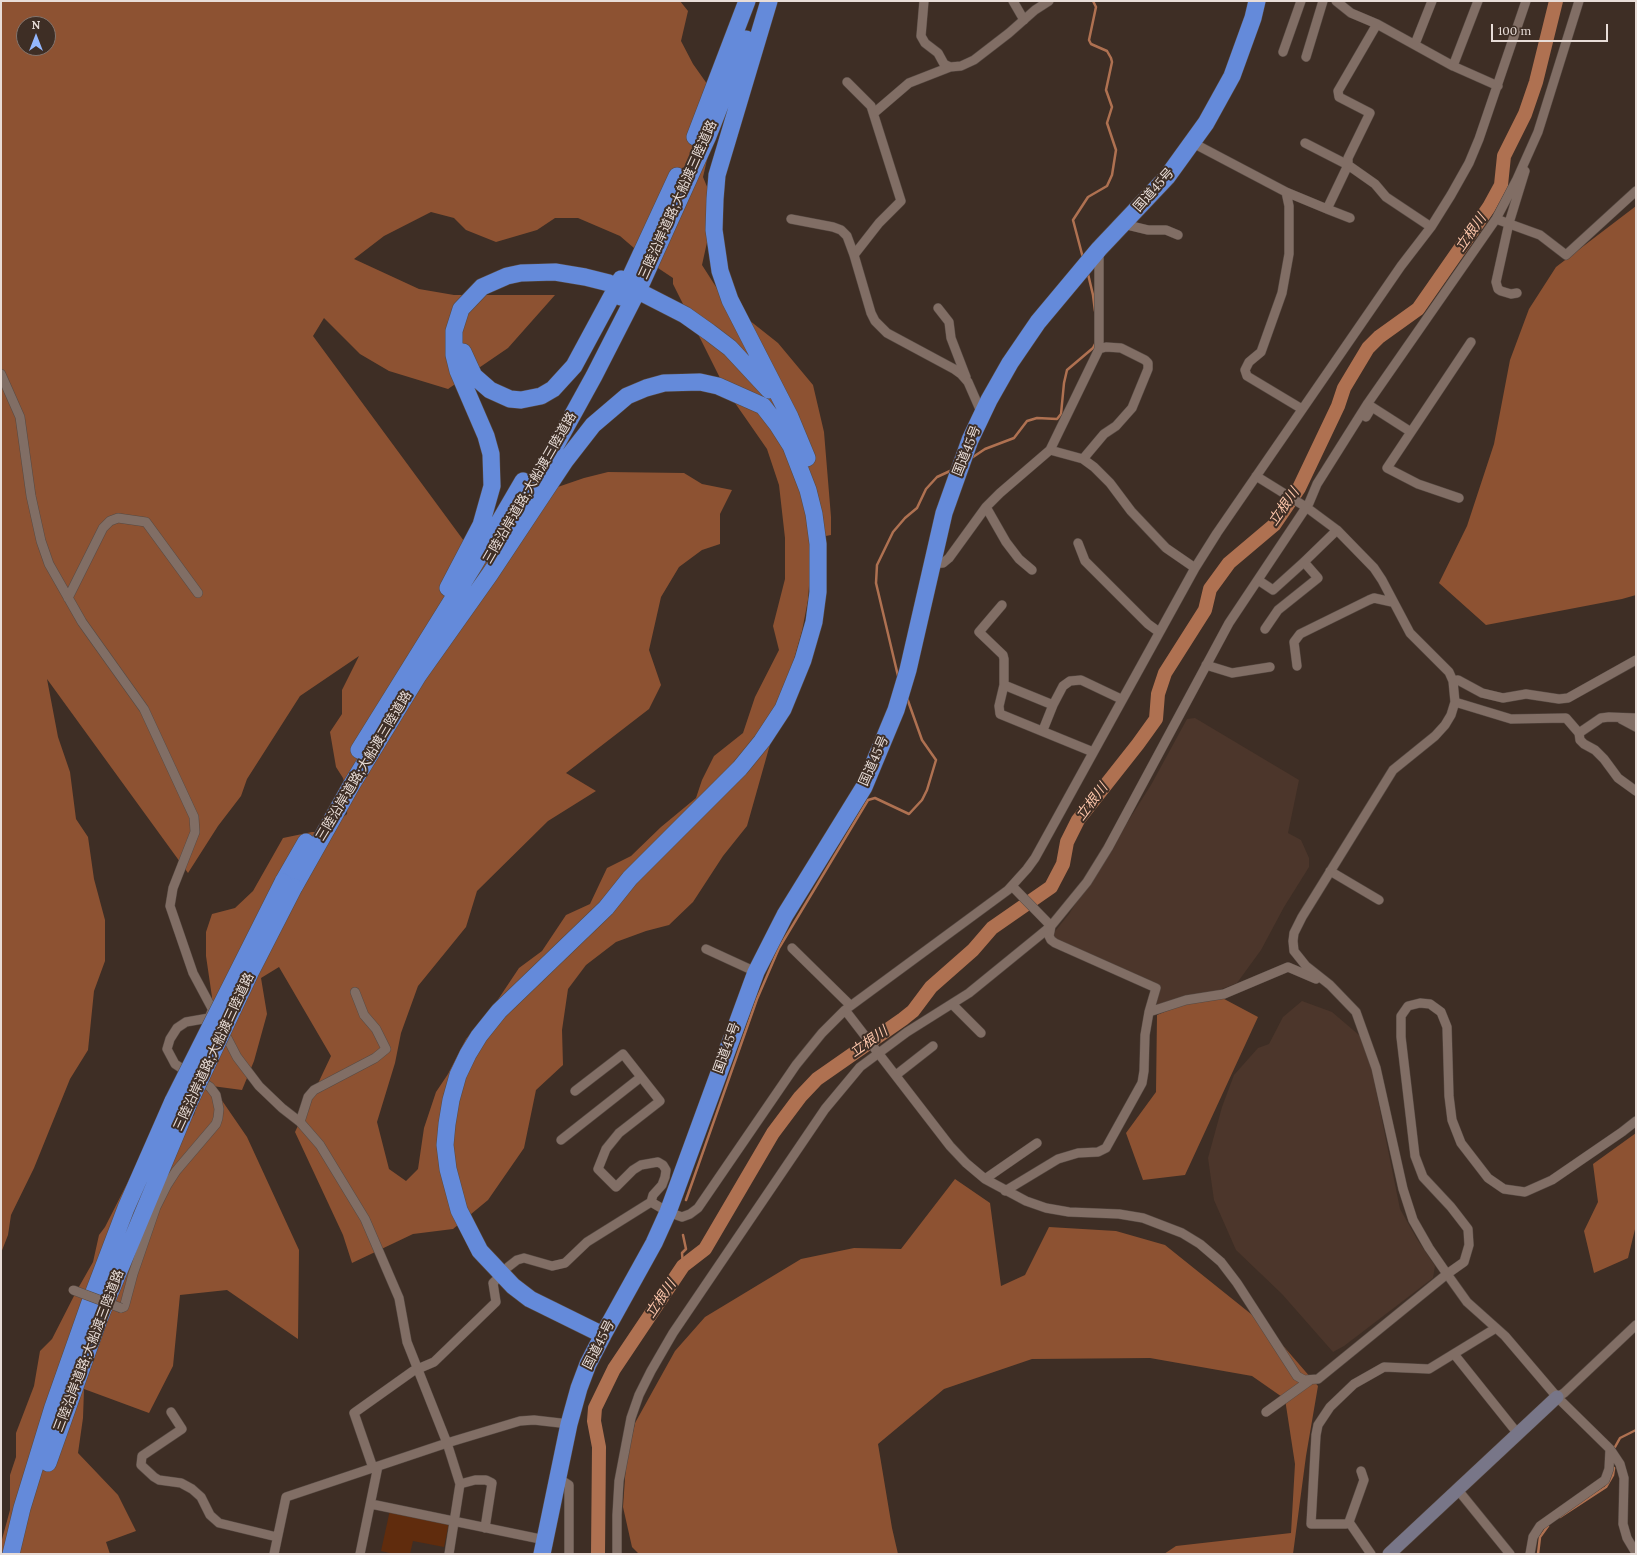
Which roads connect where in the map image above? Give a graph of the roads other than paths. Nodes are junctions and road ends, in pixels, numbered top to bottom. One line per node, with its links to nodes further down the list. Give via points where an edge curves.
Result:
1 (747, 1): 31 (highway, 三陸沿岸道路;大船渡三陸道路, via 697,132)
2 (760, 1): 76 (highway, 三陸沿岸道路;大船渡三陸道路, via 708,136 619,327 514,521)
3 (769, 1): 51 (highway, via 717,175 714,230 719,265 730,300)
4 (924, 1): 21 (street, via 921,36 925,43 938,53 944,64)
5 (1013, 1): 15 (street)
6 (1049, 1): 15 (street)
7 (1257, 1): 25 (highway, 国道45号, via 1232,76)
8 (1300, 1): 18 (street)
9 (1323, 1): 19 (street)
10 (1336, 1): 16 (street, via 1351,13)
11 (1432, 1): 17 (street)
12 (1478, 1): 20 (street)
13 (1526, 1): 23 (street)
14 (1579, 1): 27 (street, via 1538,132)
15 (1024, 20): 21 (street, via 974,60 961,66)
16 (1378, 24): 17 (street); 28 (street, via 1338,91 1339,97 1370,113 1348,158)
17 (1415, 44): 20 (street)
18 (1283, 52)
19 (1306, 57)
20 (1453, 66): 23 (street)
21 (950, 67): 24 (street, via 909,83)
22 (847, 82): 24 (street, via 871,106)
23 (1498, 86): 38 (street, via 1469,163)
24 (874, 113): 41 (street, via 901,201 879,222)
25 (1193, 143): 30 (street); 37 (highway, 国道45号, via 1167,177)
26 (1305, 143): 28 (street)
27 (1527, 158): 35 (street); 36 (street)
28 (1348, 165): 32 (street); 38 (street, via 1375,184 1386,197)
29 (1636, 191): 36 (street, via 1566,256 1540,234)
30 (1286, 192): 32 (street); 49 (street, via 1289,206 1289,254 1282,292 1261,352 1249,362 1245,370 1247,376)
31 (670, 193): 76 (highway, 三陸沿岸道路;大船渡三陸道路, via 612,316 548,438); 76 (highway, via 645,233 574,366 564,379 541,396 521,400 500,395 474,376 464,353 463,335 469,316 486,297 502,288 523,283 608,288 585,277 556,272 521,273 494,280 482,287 461,309 454,331 454,355 458,371 486,436 491,454 492,486 481,525 441,600)
32 (1327, 210): 33 (street)
33 (1350, 218)
34 (791, 219): 41 (street, via 841,230)
35 (1496, 219): 36 (street); 57 (street, via 1368,403)
36 (1509, 223): 42 (street, via 1496,282 1501,291)
37 (1123, 224): 39 (street, via 1148,230 1166,230); 40 (highway, 国道45号)
38 (1431, 227): 49 (street)
39 (1178, 235)
40 (1099, 249): 46 (street); 50 (highway, 国道45号, via 1038,322 1010,364)
41 (854, 255): 48 (street, via 871,313 880,327 901,342 954,369)
42 (1517, 293)
43 (641, 298): 51 (highway, via 696,334 728,361)
44 (938, 308): 48 (street, via 949,322 951,338)
45 (1471, 342): 52 (street)
46 (1099, 349): 53 (street); 54 (street, via 1121,348 1145,360 1148,363 1148,370 1132,408 1116,426 1104,434)
47 (1, 374): 67 (street, via 22,426 31,496 41,541 49,564)
48 (968, 382): 50 (street)
49 (1302, 409): 55 (street)
50 (982, 414): 62 (highway, 国道45号, via 944,513)
51 (784, 421): 76 (highway, via 763,406 718,386 700,382 664,383 627,396 615,404 593,425 565,461 490,574); 123 (highway, via 808,490 818,544 816,607 809,642 783,709 762,742 740,768 630,878 606,908 499,1011 479,1036 458,1075 447,1124 445,1145 452,1188 468,1231 480,1251 513,1286 530,1299)
52 (1411, 432): 56 (street, via 1387,468 1418,484); 57 (street, via 1372,407 1320,489)
53 (1050, 450): 54 (street); 58 (street)
54 (1083, 459): 63 (street, via 1110,482 1131,511 1166,548)
55 (1256, 476): 57 (street); 63 (street)
56 (1459, 498)
57 (1306, 505): 59 (street); 65 (street)
58 (986, 506): 62 (street, via 950,558 943,563); 64 (street, via 1006,542 1019,559)
59 (1337, 530): 61 (street); 68 (street, via 1374,568)
60 (1078, 543): 71 (street, via 1085,561 1148,624)
61 (1304, 562): 65 (street, via 1273,590); 70 (street, via 1318,578 1278,610)
62 (932, 564): 95 (highway, 国道45号, via 908,670 896,710 874,766 860,794 786,915)
63 (1195, 568): 71 (street)
64 (1032, 570)
65 (1258, 580): 73 (street, via 1229,624)
66 (198, 593): 67 (street, via 146,522 118,518 103,528)
67 (68, 598): 100 (street, via 94,641 144,709 194,817 195,832 173,888 170,906 194,973)
68 (1392, 602): 74 (street, via 1374,598 1300,634 1294,642); 77 (street, via 1410,633 1449,672)
69 (1002, 606): 78 (street, via 979,632 1003,655)
70 (1265, 630)
71 (1160, 632): 79 (street)
72 (1636, 660): 77 (street, via 1568,698 1526,694 1503,698 1482,693 1458,680)
73 (1206, 666): 75 (street, via 1232,673); 92 (street, via 1108,848 1087,882)
74 (1297, 666)
75 (1270, 667)
76 (412, 675): 108 (highway, 三陸沿岸道路;大船渡三陸道路, bridge, via 333,816 289,885 251,971)
77 (1453, 681): 80 (street)
78 (1004, 685): 81 (street); 85 (street, via 999,706 1000,714)
79 (1121, 699): 81 (street, via 1075,679 1063,686); 87 (street)
80 (1455, 702): 86 (street, via 1511,719 1566,718); 89 (street, via 1452,715 1435,736 1393,770)
81 (1053, 705): 85 (street)
82 (1618, 717): 83 (street); 84 (street); 86 (street, via 1601,718)
83 (1636, 718)
84 (1636, 727)
85 (1043, 730): 87 (street)
86 (1579, 733): 88 (street, via 1580,740 1595,750 1618,778)
87 (1093, 752): 90 (street, via 1035,858)
88 (1636, 791)
89 (1330, 871): 91 (street); 96 (street, via 1302,917 1293,941 1294,951 1306,966)
90 (1012, 886): 92 (street); 99 (street)
91 (1379, 900)
92 (1049, 924): 98 (street, via 969,993); 101 (street, via 1049,936 1055,943 1156,988)
93 (792, 948): 99 (street)
94 (706, 949): 95 (street)
95 (756, 972): 116 (highway, 国道45号)
96 (1330, 985): 101 (street, via 1288,967 1224,994 1186,1000); 118 (street, via 1356,1012 1376,1068 1403,1189 1413,1220)
97 (355, 992): 110 (street, via 364,1015 376,1029 386,1049 375,1058 310,1094)
98 (952, 1004): 102 (street); 104 (street)
99 (847, 1007): 104 (street, via 850,1017); 116 (street, via 796,1065 698,1208 682,1217)
100 (212, 1009): 110 (street, via 237,1057 248,1072 259,1086); 120 (street, bridge, via 209,1018 186,1022 177,1028 167,1049 175,1064 210,1087 216,1095 219,1109 216,1124 167,1185 156,1207 132,1274 124,1307 120,1308)
101 (1149, 1012): 114 (street, via 1142,1083 1106,1148 1098,1152 1078,1153 1058,1159)
102 (981, 1032)
103 (933, 1046): 105 (street)
104 (877, 1050): 105 (street); 152 (street, via 825,1109 673,1333 651,1371 625,1441 618,1495)
105 (896, 1075): 113 (street, via 950,1146)
106 (641, 1077): 107 (street, via 623,1054); 111 (street); 115 (street, via 660,1101 619,1133 606,1149 598,1169 616,1187 641,1165 658,1162 663,1165 666,1177)
107 (575, 1091)
108 (180, 1103): 146 (highway, 三陸沿岸道路;大船渡三陸道路, via 126,1208 89,1305 53,1407 22,1508); 147 (highway, 三陸沿岸道路;大船渡三陸道路, via 65,1411)
109 (1636, 1121): 118 (street, via 1552,1180 1525,1192 1504,1189 1488,1178 1461,1143 1452,1120 1448,1026 1441,1012 1430,1004 1408,1006 1401,1016 1401,1038 1415,1156 1423,1177 1468,1229 1469,1245 1464,1262)
110 (300, 1122): 125 (street, via 320,1145 365,1220 399,1298 405,1333)
111 (562, 1140)
112 (1037, 1143): 113 (street)
113 (985, 1179): 114 (street)
114 (1005, 1191): 126 (street, via 1046,1208 1143,1218 1182,1233 1200,1244 1220,1262 1237,1283 1297,1376)
115 (651, 1202): 116 (street); 117 (street, via 587,1242 565,1263 552,1266 524,1258)
116 (668, 1212): 123 (highway, 国道45号, via 644,1262)
117 (508, 1267)
118 (1448, 1274): 122 (street, via 1467,1302); 126 (street, via 1318,1379)
119 (495, 1281): 125 (street, via 493,1283 496,1302 434,1362)
120 (73, 1290)
121 (1636, 1325): 127 (street)
122 (1496, 1328): 124 (street); 127 (street)
123 (602, 1334): 130 (highway, 国道45号, via 579,1388)
124 (1454, 1354): 131 (street); 141 (street, via 1429,1368 1384,1367 1354,1384 1323,1415 1316,1434 1311,1524)
125 (417, 1369): 132 (street); 134 (street, via 354,1413)
126 (1309, 1380): 129 (street)
127 (1557, 1397): 131 (street); 133 (street)
128 (171, 1412): 143 (street, via 182,1429 142,1456 141,1465 159,1480 181,1483 192,1489 201,1497 210,1515 219,1523)
129 (1266, 1412)
130 (569, 1424): 132 (street, via 526,1419); 136 (highway, 国道45号)
131 (1518, 1434): 138 (street)
132 (447, 1443): 134 (street); 137 (street)
133 (1610, 1449): 145 (street, via 1620,1464 1624,1478 1623,1524 1627,1538); 156 (street, via 1609,1469 1605,1480 1540,1526 1533,1537)
134 (376, 1467): 139 (street); 143 (street, via 286,1497)
135 (1361, 1471): 141 (street, via 1364,1480)
136 (558, 1478): 144 (highway, 国道45号); 151 (street, via 569,1485)
137 (460, 1484): 140 (street); 142 (street, via 475,1480 492,1483)
138 (1458, 1490): 154 (street); 155 (street)
139 (371, 1504): 140 (street); 149 (street)
140 (455, 1522): 142 (street); 150 (street)
141 (1350, 1522): 153 (street)
142 (485, 1528): 144 (street)
143 (278, 1537): 148 (street)
144 (544, 1547)
145 (1636, 1553)
146 (11, 1554)
147 (18, 1554)
148 (274, 1554)
149 (360, 1554)
150 (448, 1554)
151 (569, 1554)
152 (617, 1554)
153 (1371, 1554)
154 (1389, 1554)
155 (1510, 1554)
156 (1530, 1554)

